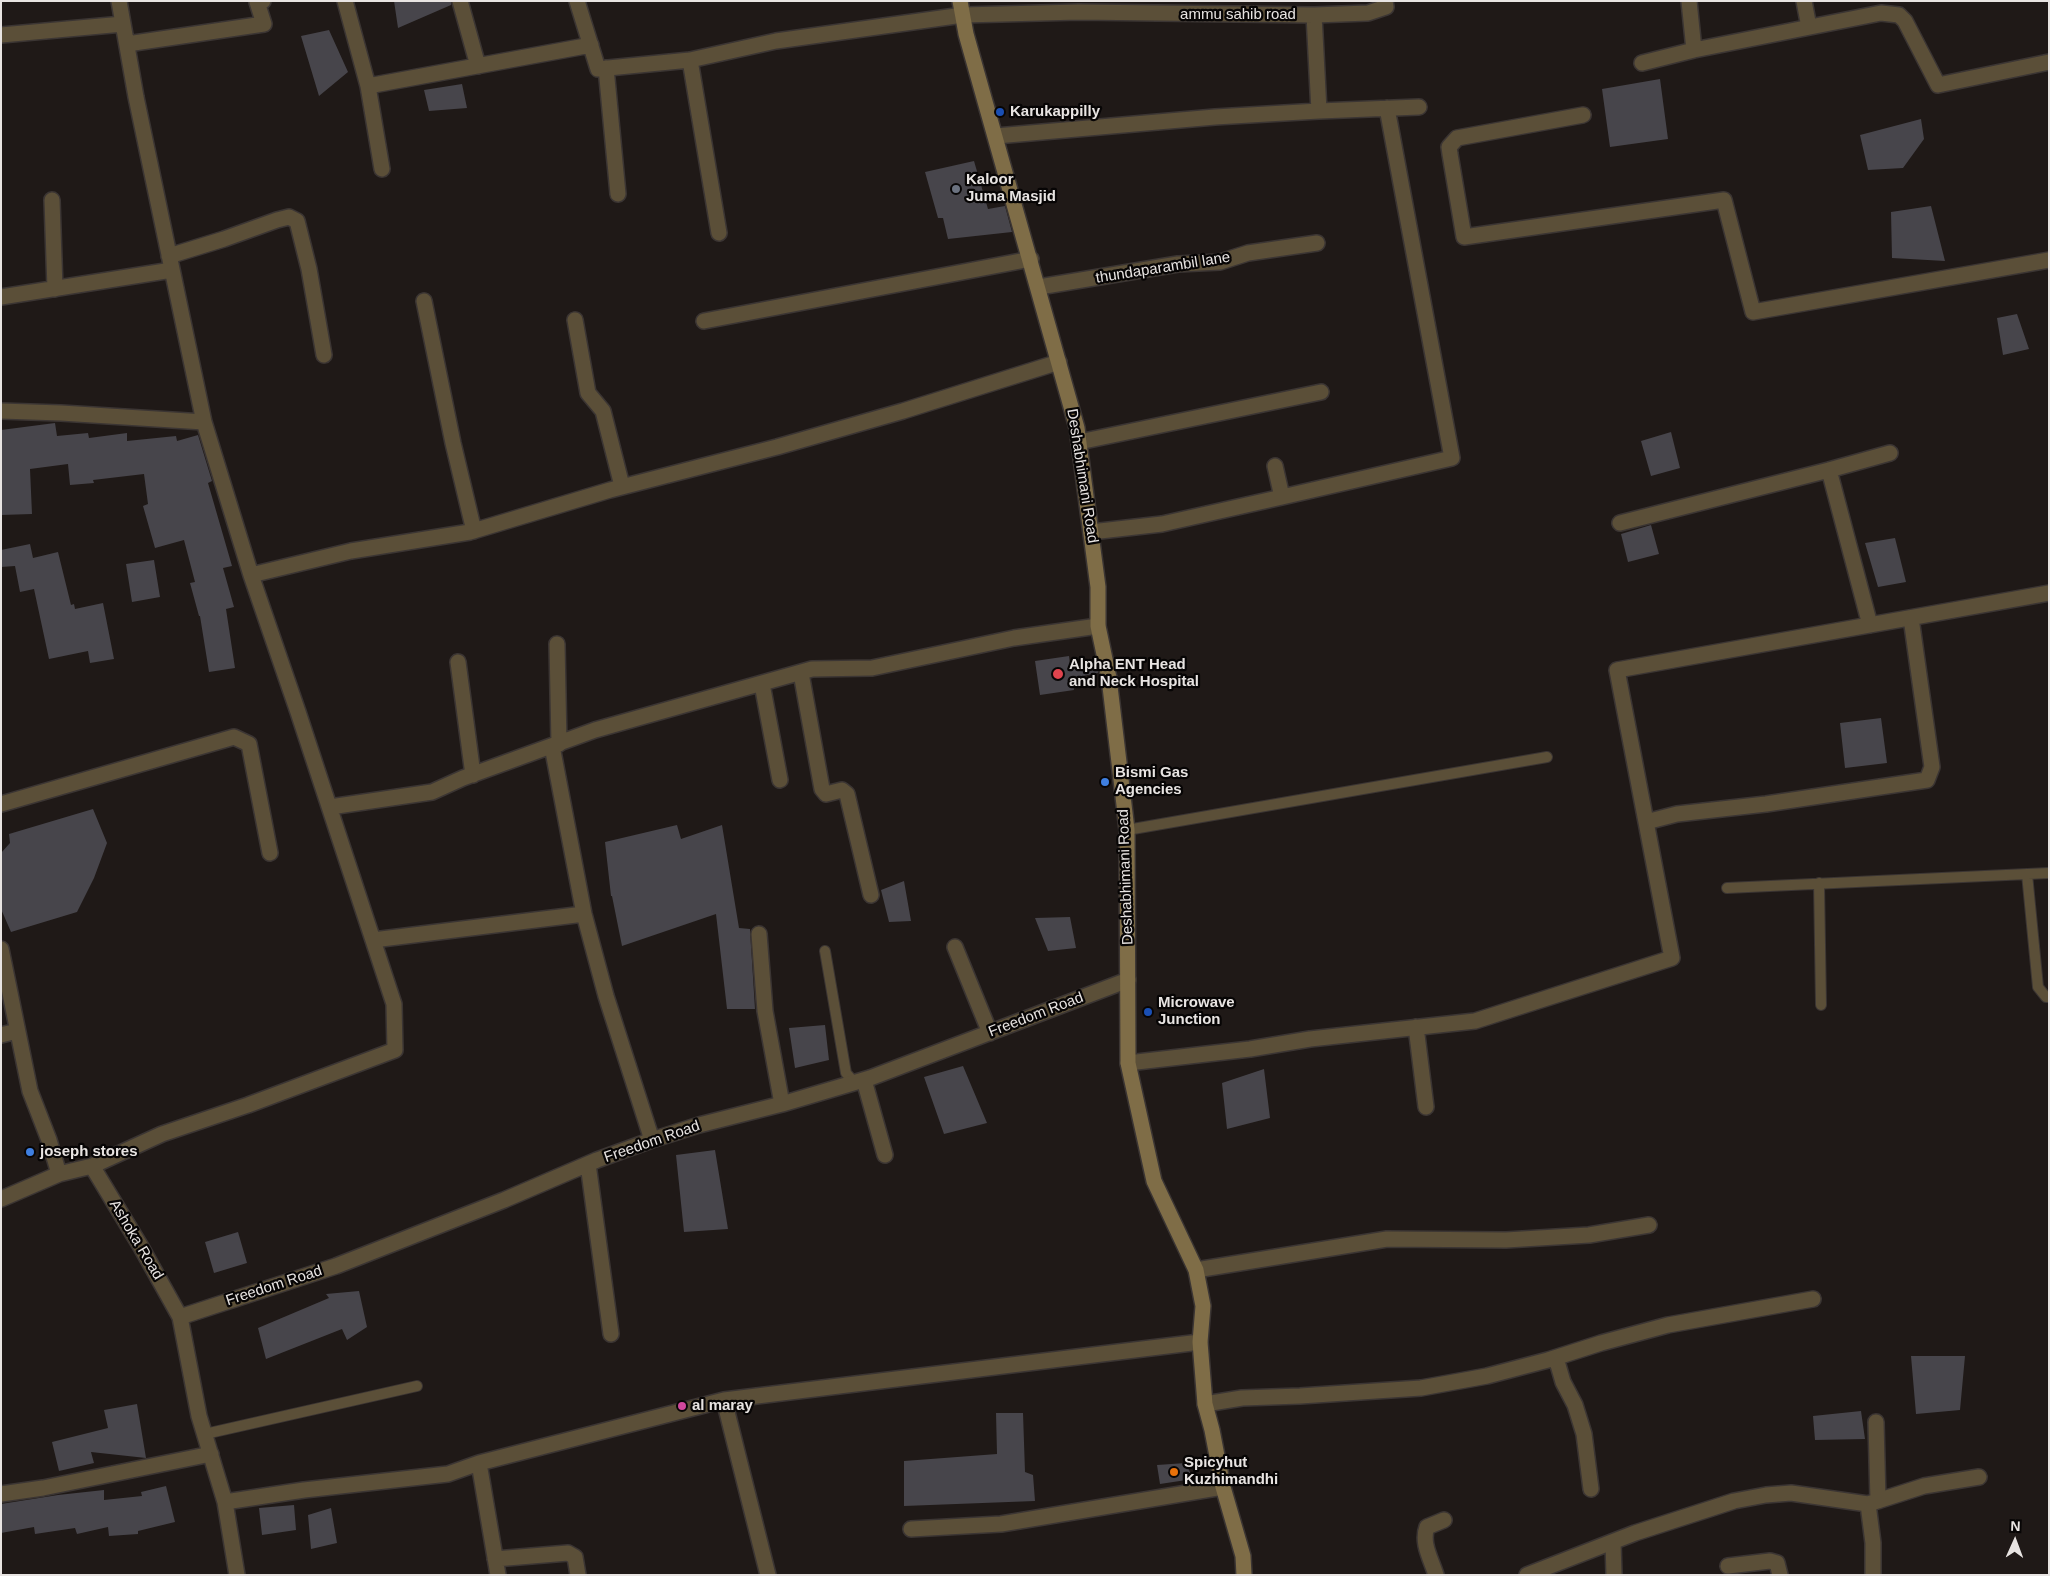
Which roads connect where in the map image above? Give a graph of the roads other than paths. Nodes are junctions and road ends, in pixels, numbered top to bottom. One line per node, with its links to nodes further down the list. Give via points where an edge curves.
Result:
1 (119, 1): 12 (street)
2 (263, 1): 15 (street, via 257,2 264,24)
3 (345, 1): 23 (street)
4 (460, 1): 21 (street)
5 (577, 1): 16 (street)
6 (1385, 1): 11 (street, ammu sahib road, via 1386,7 1368,13)
7 (1689, 1): 17 (street)
8 (1804, 1): 13 (street)
9 (961, 8): 11 (street, ammu sahib road); 18 (street, ammu sahib road); 28 (street, Deshabhimani Road)
10 (1900, 8): 13 (street); 19 (street, via 1938,85)
11 (1314, 14): 26 (street)
12 (123, 24): 14 (street); 15 (street)
13 (1808, 27): 17 (street)
14 (1, 35)
15 (127, 44): 36 (street)
16 (591, 45): 21 (street); 22 (street, via 598,68)
17 (1694, 50): 20 (street)
18 (690, 60): 22 (street, ammu sahib road); 32 (street)
19 (2049, 62)
20 (1642, 63)
21 (478, 66): 23 (street)
22 (606, 68): 30 (street)
23 (368, 86): 29 (street)
24 (1419, 107): 25 (street)
25 (1387, 108): 26 (street); 53 (street, via 1452,458)
26 (1319, 111): 28 (street)
27 (1583, 115): 35 (street, via 1457,138 1449,147 1464,237 1724,200 1753,312)
28 (996, 136): 34 (street, Deshabhimani Road)
29 (382, 169)
30 (618, 194)
31 (52, 200): 38 (street)
32 (719, 233)
33 (1317, 243): 37 (street, thundaparambil lane, via 1248,253 1220,262 1178,264)
34 (1031, 259): 37 (street, Deshabhimani Road); 42 (street)
35 (2049, 260)
36 (170, 263): 38 (street); 43 (street, via 277,220 289,217 297,221); 47 (street)
37 (1038, 287): 44 (street, Deshabhimani Road)
38 (55, 290): 39 (street)
39 (1, 297)
40 (424, 301): 55 (street)
41 (575, 320): 52 (street, via 588,393 603,411)
42 (704, 321)
43 (324, 356)
44 (1059, 362): 48 (street, Deshabhimani Road); 52 (street, via 777,447)
45 (1321, 392): 48 (street)
46 (1, 411): 47 (street)
47 (204, 422): 57 (street)
48 (1079, 442): 56 (street, Deshabhimani Road)
49 (1890, 453): 51 (street)
50 (1275, 466): 53 (street)
51 (1829, 470): 54 (street); 60 (street)
52 (622, 486): 55 (street)
53 (1282, 496): 56 (street, via 1162,524)
54 (1620, 523)
55 (474, 531): 57 (street, via 351,551)
56 (1091, 532): 61 (street, Deshabhimani Road, via 1098,587)
57 (250, 575): 71 (street)
58 (2049, 593): 59 (street)
59 (1911, 618): 60 (street); 72 (street, via 1932,767 1927,780 1677,814)
60 (1870, 625): 72 (street, via 1617,670)
61 (1098, 626): 64 (street, via 1014,638 872,668); 73 (street, Deshabhimani Road, via 1109,678)
62 (557, 644): 66 (street)
63 (458, 662): 68 (street)
64 (801, 672): 65 (street); 79 (street, via 822,789 826,794 842,790 847,794)
65 (762, 684): 66 (street, via 595,730); 69 (street)
66 (555, 745): 68 (street); 80 (street)
67 (1547, 757): 73 (lane)
68 (473, 774): 71 (street, via 432,792)
69 (780, 780)
70 (1, 804): 74 (street, via 234,737 249,744)
71 (330, 807): 82 (street)
72 (1646, 822): 89 (street, via 1672,958 1475,1020)
73 (1127, 830): 86 (street, Deshabhimani Road)
74 (270, 853)
75 (2049, 873): 76 (lane)
76 (2027, 874): 77 (lane); 87 (lane, via 2038,987)
77 (1819, 883): 78 (lane); 88 (lane)
78 (1727, 888)
79 (871, 895)
80 (584, 914): 82 (street); 97 (street, via 606,996)
81 (759, 934): 95 (street, via 765,1011)
82 (373, 940): 100 (street, via 394,1004 395,1050 162,1134)
83 (955, 947): 91 (street)
84 (1, 949): 90 (street)
85 (825, 951): 94 (lane, via 846,1073)
86 (1128, 980): 91 (street, Freedom Road); 93 (street, Deshabhimani Road)
87 (2049, 997)
88 (1821, 1005)
89 (1416, 1027): 93 (street); 96 (street)
90 (17, 1031): 92 (street); 101 (street, via 30,1091)
91 (990, 1033): 94 (street, Freedom Road)
92 (1, 1035)
93 (1128, 1063): 104 (street, Deshabhimani Road, via 1154,1181)
94 (860, 1081): 95 (street, Freedom Road); 98 (street)
95 (782, 1104): 97 (street, Freedom Road)
96 (1426, 1107)
97 (652, 1140): 99 (street, Freedom Road)
98 (886, 1155)
99 (588, 1164): 106 (street, Freedom Road, via 336,1266); 107 (street)
100 (92, 1166): 101 (street); 106 (street, Ashoka Road)
101 (58, 1174): 102 (street)
102 (1, 1199)
103 (1649, 1225): 104 (street, via 1589,1235 1506,1240 1386,1239)
104 (1196, 1270): 108 (street, Deshabhimani Road, via 1203,1306)
105 (1813, 1299): 109 (street, via 1668,1325)
106 (180, 1317): 114 (street, Ashoka Road)
107 (611, 1334)
108 (1200, 1342): 111 (street); 112 (street, Deshabhimani Road)
109 (1556, 1358): 112 (street, via 1487,1376 1421,1388 1242,1398); 119 (street, via 1584,1434)
110 (417, 1386): 114 (lane)
111 (724, 1400): 116 (street); 131 (street)
112 (1205, 1404): 118 (street, Deshabhimani Road)
113 (1876, 1422): 122 (street)
114 (205, 1434): 115 (street, Ashoka Road)
115 (211, 1454): 120 (street); 121 (street, Ashoka Road)
116 (479, 1463): 121 (street, via 448,1474); 126 (street)
117 (1979, 1477): 122 (street, via 1924,1486)
118 (1223, 1487): 124 (street, via 1001,1524); 132 (street, Deshabhimani Road, via 1243,1556)
119 (1590, 1489)
120 (1, 1494)
121 (225, 1502): 128 (street, Ashoka Road)
122 (1873, 1503): 125 (street, via 1791,1493 1766,1495 1734,1501); 137 (street)
123 (1444, 1520): 133 (street, via 1427,1527 1424,1535)
124 (911, 1529)
125 (1612, 1542): 134 (street); 135 (street)
126 (495, 1559): 129 (street); 130 (street, via 568,1553 575,1557)
127 (1728, 1566): 136 (street, via 1770,1561 1777,1563)
128 (237, 1575)
129 (498, 1575)
130 (578, 1575)
131 (768, 1575)
132 (1244, 1575)
133 (1436, 1575)
134 (1527, 1575)
135 (1614, 1575)
136 (1780, 1575)
137 (1873, 1575)

